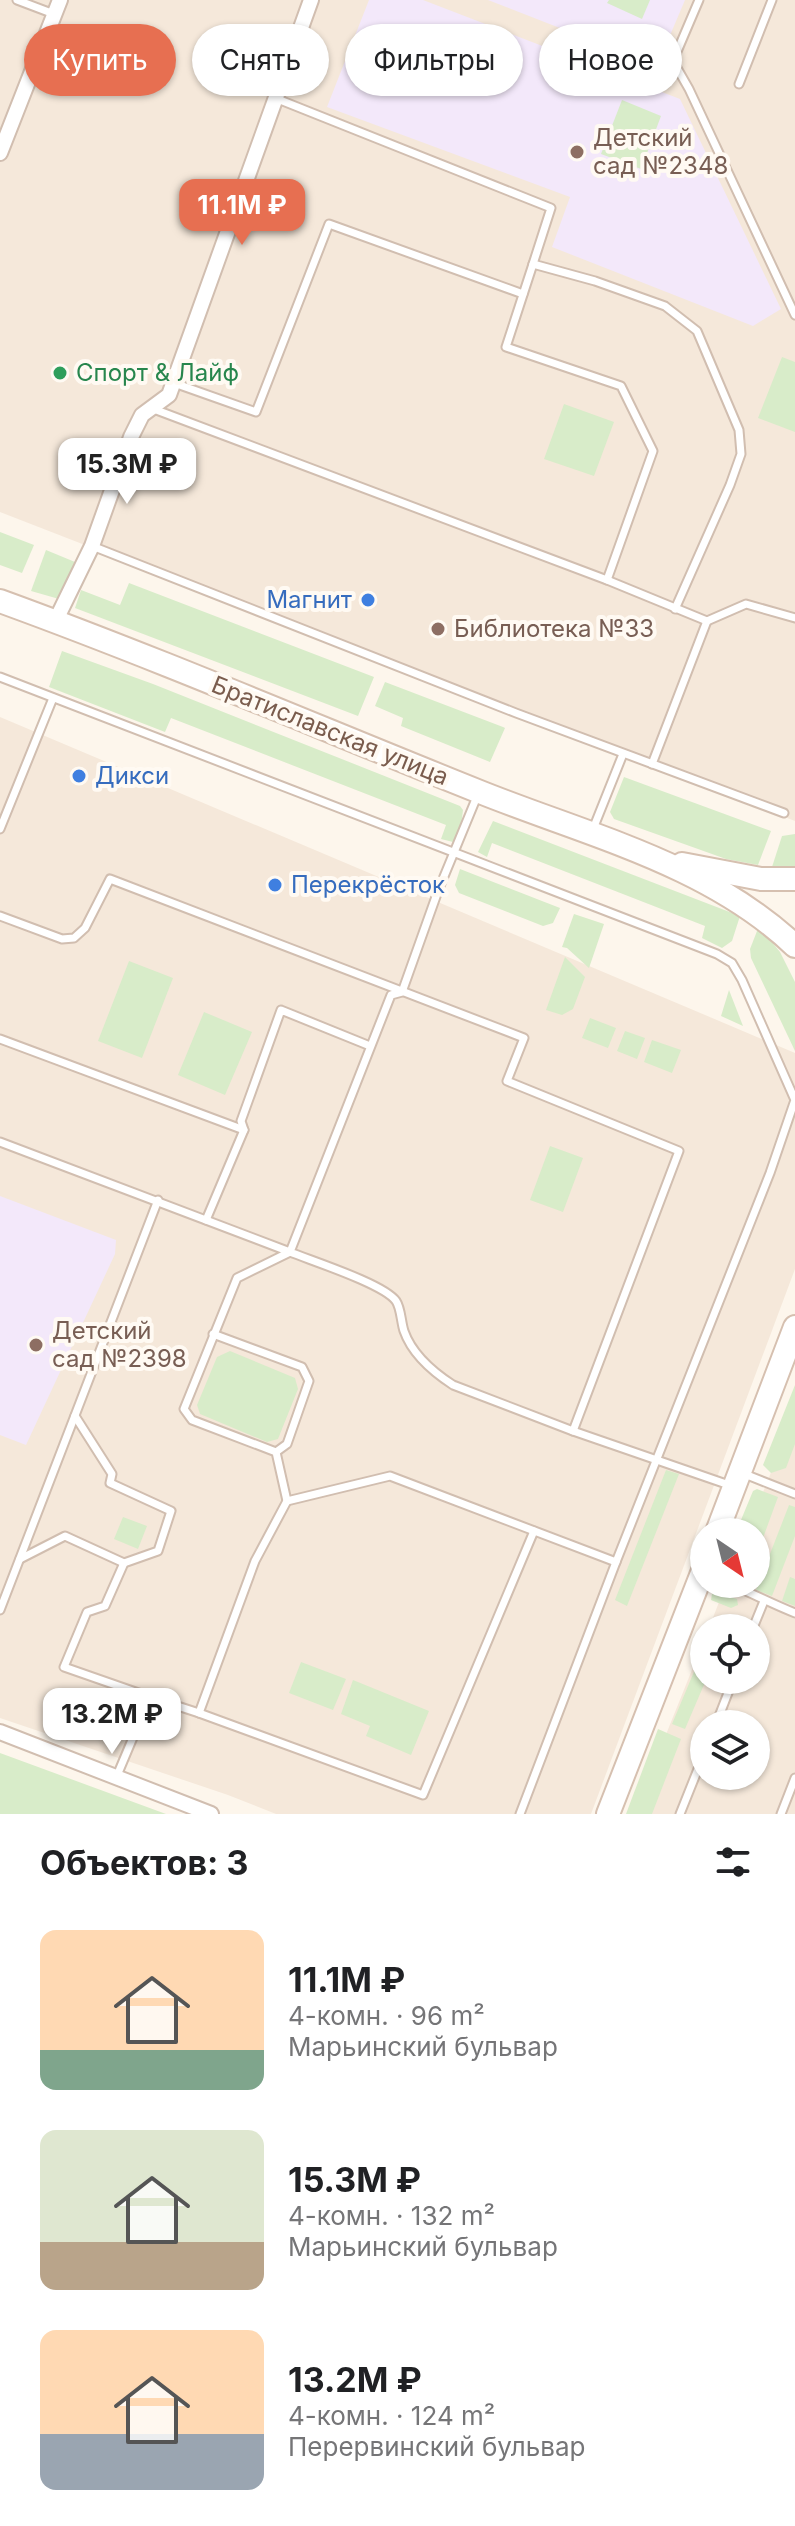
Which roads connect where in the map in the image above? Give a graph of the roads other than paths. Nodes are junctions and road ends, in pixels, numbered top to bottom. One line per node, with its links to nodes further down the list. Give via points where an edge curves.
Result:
1 (17, 0): 5 (lane)
2 (311, 0): 7 (street)
3 (699, 0): 11 (lane, via 673,61)
4 (772, 0): 6 (lane)
5 (57, 7): 8 (street)
6 (739, 84)
7 (275, 98): 9 (lane, via 551,208); 12 (street)
8 (0, 153)
9 (533, 264): 10 (lane); 17 (lane, via 665,306 697,331 739,430 738,464)
10 (523, 294): 12 (lane, via 329,224 256,412); 15 (lane, via 506,347 621,386 653,451)
11 (795, 315)
12 (174, 383): 13 (street, via 169,395)
13 (151, 408): 14 (street, via 131,437); 15 (lane)
14 (92, 546): 20 (street); 23 (lane)
15 (607, 580): 17 (lane)
16 (0, 601): 20 (main road, Братиславская улица)
17 (675, 609): 19 (lane)
18 (795, 618): 19 (lane, via 746,604)
19 (707, 621): 24 (lane)
20 (55, 622): 25 (main road, Братиславская улица)
21 (0, 677): 22 (lane)
22 (53, 698): 27 (lane); 29 (lane)
23 (623, 754): 24 (lane); 28 (lane)
24 (652, 764): 26 (lane)
25 (479, 792): 28 (main road, Братиславская улица); 29 (lane)
26 (784, 813)
27 (0, 829)
28 (591, 834): 30 (main road, Братиславская улица)
29 (454, 853): 34 (lane); 47 (lane, via 732,963 795,1100)
30 (661, 860): 31 (main road, Братиславская улица, via 761,879); 33 (main road, Братиславская улица, via 750,909)
31 (795, 879)
32 (0, 916): 34 (lane, via 62,939 74,938 85,928 110,879)
33 (795, 946)
34 (402, 992): 36 (lane, via 391,995); 45 (lane, via 524,1038 507,1081 679,1151)
35 (0, 1039): 37 (lane)
36 (370, 1046): 37 (lane, via 281,1010 241,1121); 41 (lane)
37 (244, 1130): 40 (lane)
38 (0, 1142): 39 (lane)
39 (158, 1200): 40 (lane); 44 (lane)
40 (206, 1220): 41 (lane)
41 (290, 1252): 43 (lane, via 237,1278); 45 (lane, via 376,1287 396,1301 405,1335 436,1374 453,1385)
42 (795, 1327): 48 (main road)
43 (213, 1334): 46 (lane, via 184,1409 192,1420); 46 (lane, via 302,1367 309,1381 287,1444)
44 (75, 1416): 53 (lane); 55 (lane, via 112,1474 110,1483 171,1511 158,1551)
45 (573, 1431): 47 (lane)
46 (276, 1452): 50 (lane)
47 (657, 1461): 48 (lane); 54 (lane)
48 (737, 1480): 49 (lane); 51 (main road)
49 (795, 1494)
50 (287, 1501): 52 (lane, via 390,1476); 63 (lane, via 255,1561)
51 (722, 1518)
52 (534, 1531): 54 (lane); 63 (lane, via 423,1795)
53 (20, 1559): 55 (lane, via 65,1536); 59 (lane)
54 (616, 1562): 69 (lane)
55 (124, 1563): 62 (lane, via 105,1606 87,1612 64,1667)
56 (693, 1598): 70 (main road)
57 (759, 1598): 58 (lane)
58 (764, 1601): 60 (lane); 61 (lane)
59 (0, 1610)
60 (795, 1613)
61 (759, 1614)
62 (150, 1697): 63 (lane); 65 (lane)
63 (199, 1713)
64 (0, 1732): 65 (street)
65 (116, 1778): 68 (street)
66 (795, 1778): 72 (lane)
67 (690, 1789): 71 (lane)
68 (211, 1814)
69 (520, 1814)
70 (608, 1814)
71 (680, 1814)
72 (781, 1814)

